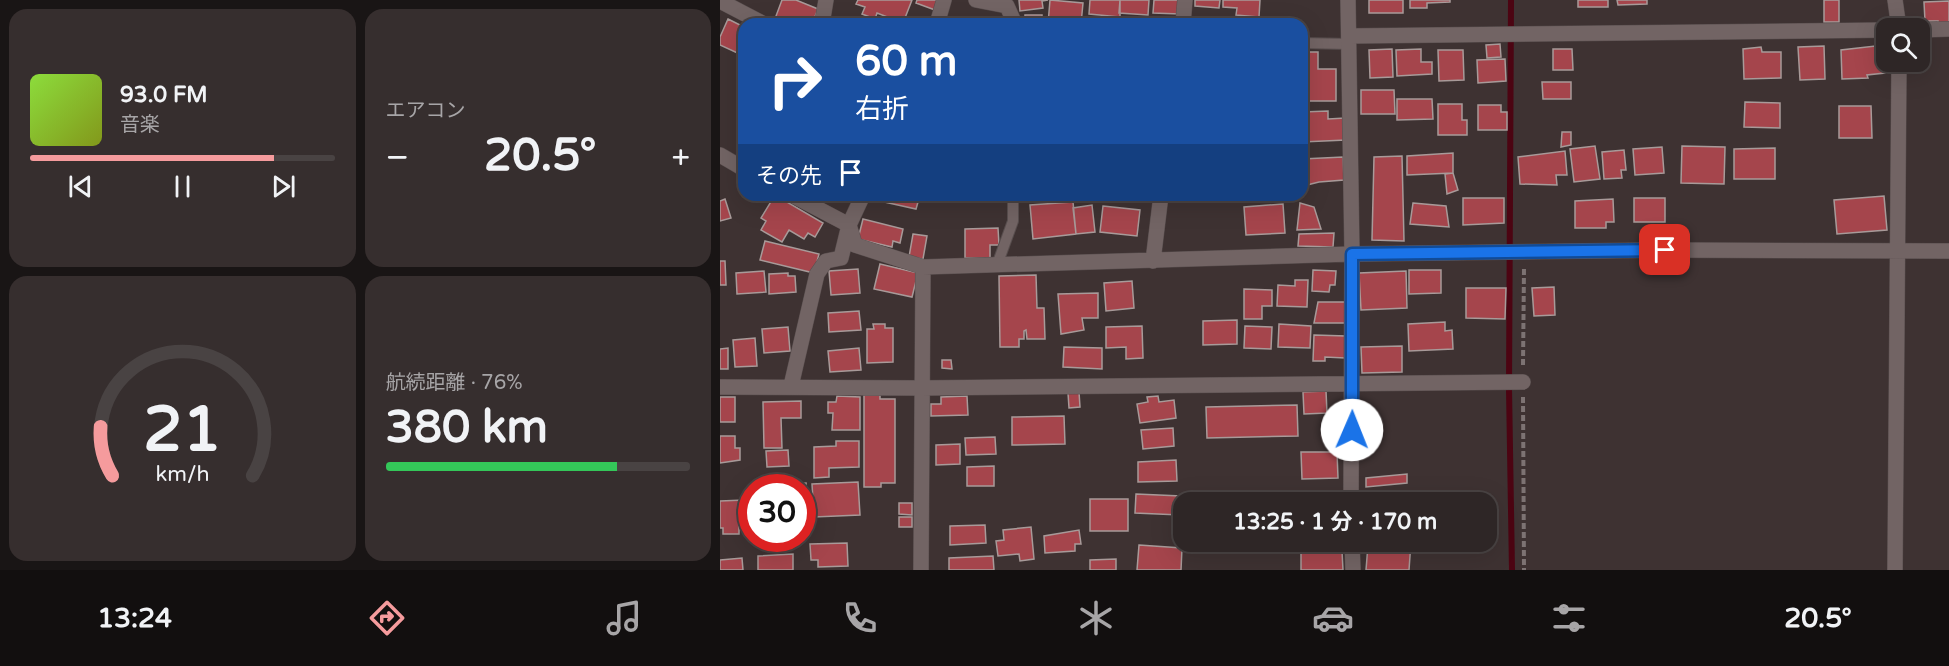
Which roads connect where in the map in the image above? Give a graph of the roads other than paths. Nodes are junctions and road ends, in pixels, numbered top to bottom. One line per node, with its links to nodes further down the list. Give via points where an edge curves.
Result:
1 (826, 0): 9 (street)
2 (944, 0): 10 (street)
3 (976, 0): 11 (street, via 1007,6)
4 (1185, 0): 12 (street)
5 (1348, 0): 17 (street)
6 (1895, 0): 13 (street)
7 (720, 1): 8 (street)
8 (753, 18)
9 (823, 18)
10 (939, 18)
11 (1012, 18)
12 (1184, 18)
13 (1898, 18)
14 (1949, 29): 16 (street)
15 (1876, 30): 17 (street)
16 (1930, 30)
17 (1349, 40): 18 (lane); 29 (street)
18 (1308, 43)
19 (1899, 72): 27 (street)
20 (720, 155): 21 (street)
21 (738, 166)
22 (803, 201): 26 (street)
23 (860, 201): 26 (street)
24 (1013, 201): 31 (lane, via 1013,221)
25 (1160, 201): 30 (street)
26 (849, 225): 32 (street, via 855,245); 35 (street, via 841,258 826,261 817,274)
27 (1898, 252): 28 (street); 29 (street); 42 (street)
28 (1949, 252)
29 (1352, 254): 30 (street); 34 (street)
30 (1153, 261): 31 (street)
31 (997, 265): 32 (street)
32 (923, 267): 37 (street)
33 (1523, 382): 34 (street)
34 (1352, 384): 37 (street); 38 (street)
35 (791, 386): 36 (street); 37 (street)
36 (720, 387)
37 (921, 388): 40 (street)
38 (1351, 492)
39 (1352, 552): 41 (street)
40 (921, 570)
41 (1353, 570)
42 (1895, 570)

